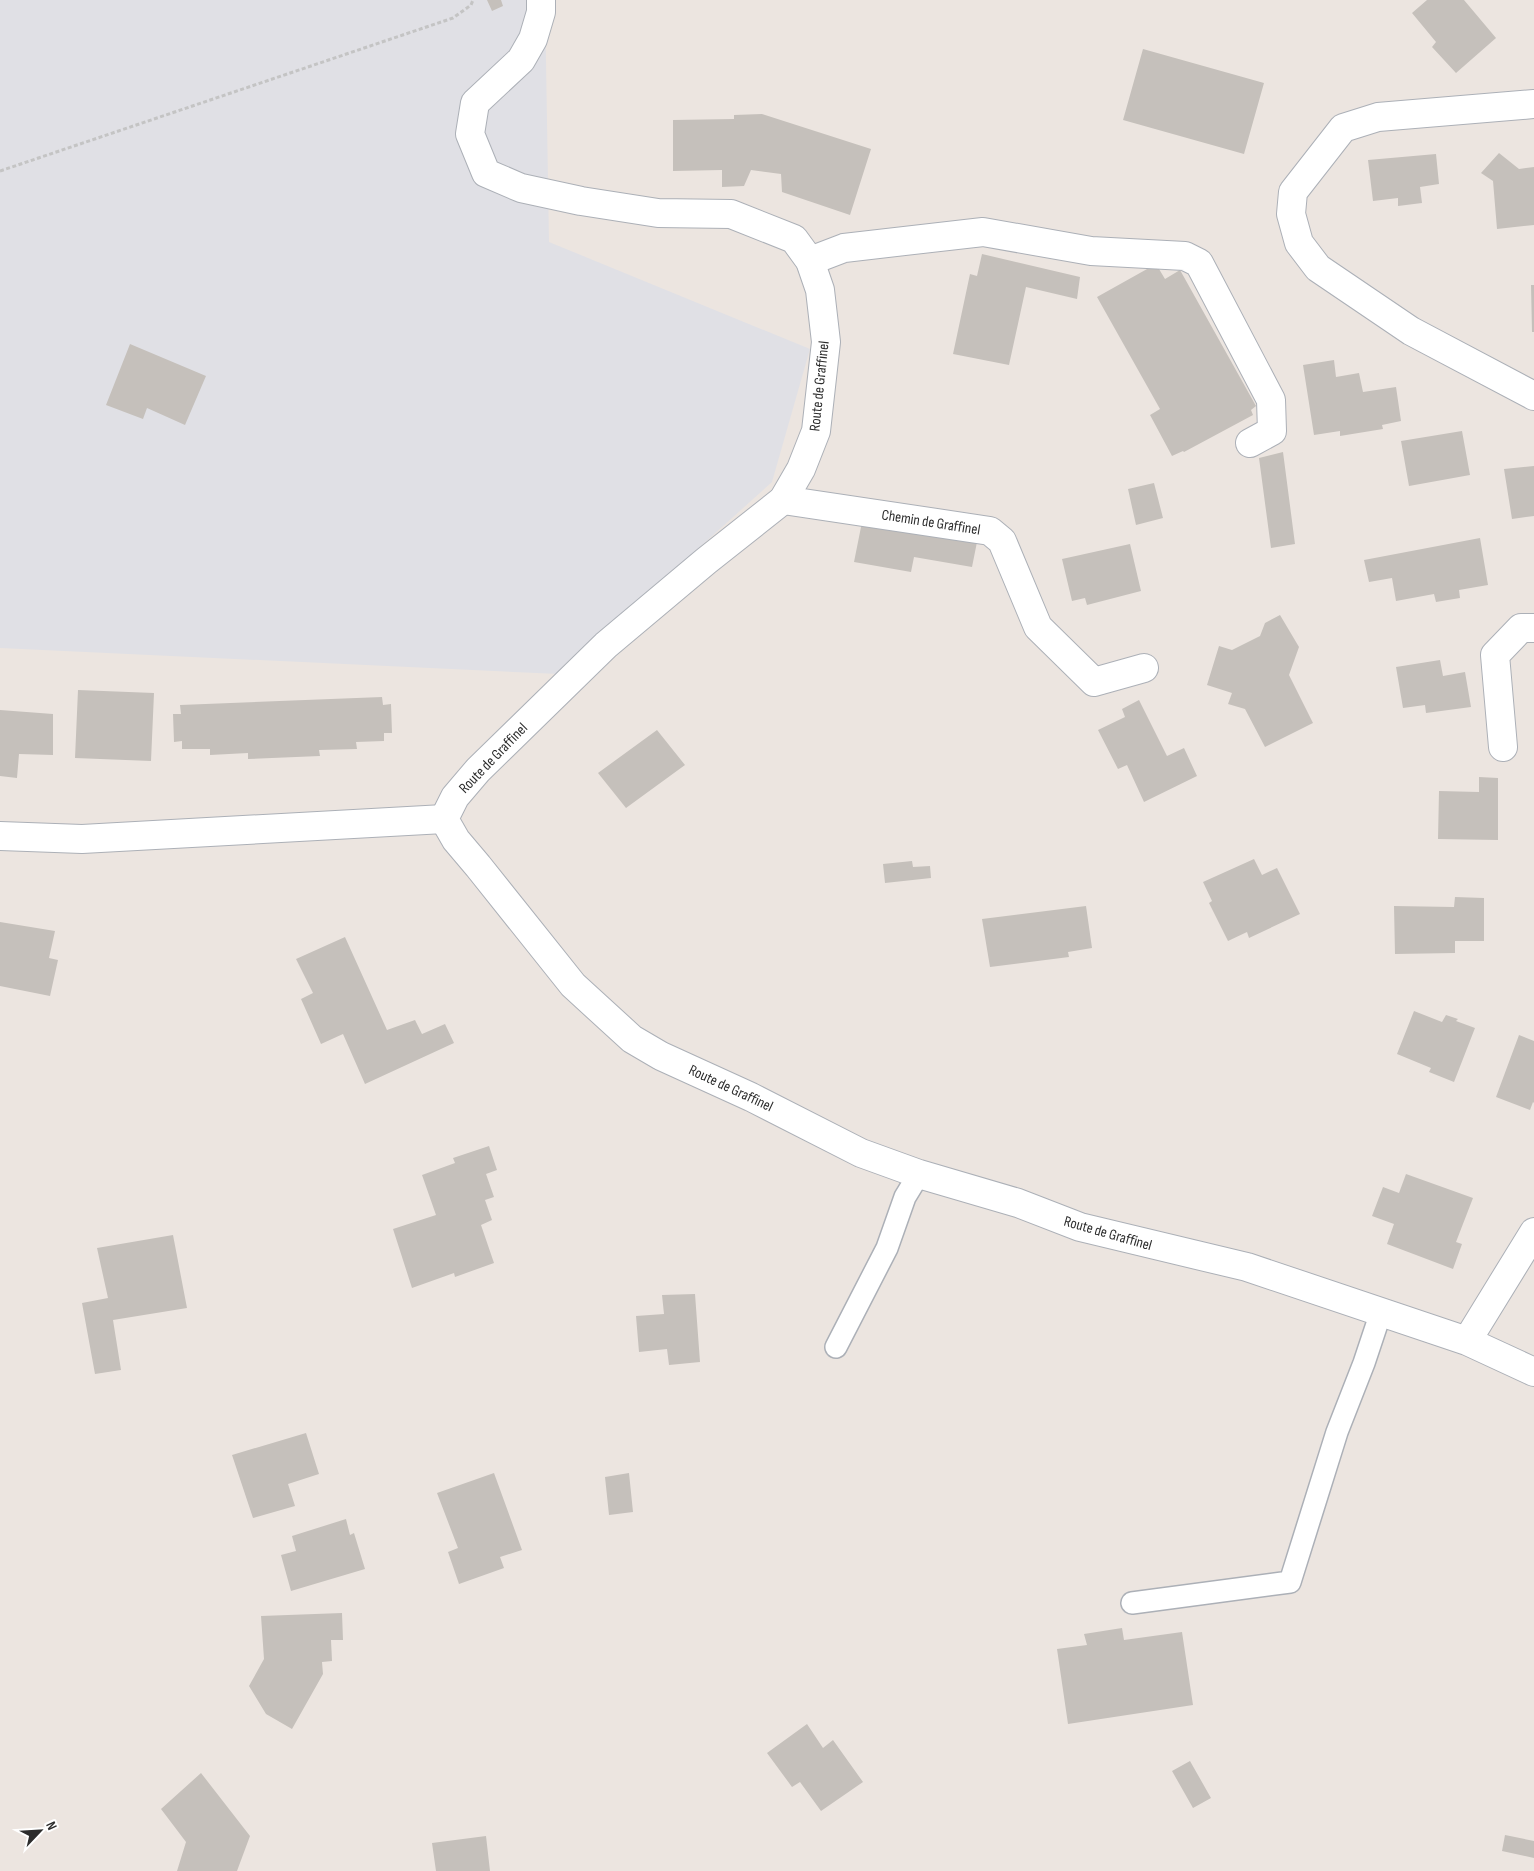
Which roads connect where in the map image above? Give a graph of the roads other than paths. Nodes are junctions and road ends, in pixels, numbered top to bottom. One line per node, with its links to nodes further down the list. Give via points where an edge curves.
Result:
1 (541, 0): 3 (street, Route de Graffinel, via 533,40 521,60 474,103 470,134 486,173 521,188 581,201 658,213 732,214 794,239)
2 (1534, 104): 4 (street, via 1378,117 1343,128 1293,192 1291,214 1299,244 1318,268 1411,331)
3 (810, 261): 5 (street, via 844,248 983,232 1091,251 1185,256 1200,263 1270,400 1272,431); 6 (street, Route de Graffinel, via 820,290 826,342 818,421 801,469)
4 (1534, 396)
5 (1250, 443)
6 (783, 500): 8 (street, Chemin de Graffinel, via 990,531 1002,541 1038,627 1094,682); 10 (street, Route de Graffinel, via 606,645 478,770 454,797)
7 (1534, 628): 9 (street, via 1521,628 1495,655)
8 (1144, 668)
9 (1503, 747)
10 (444, 819): 11 (street, via 82,839); 12 (street, Route de Graffinel, via 456,840 573,985 632,1039 861,1153)
11 (0, 836)
12 (919, 1174): 14 (street, Route de Graffinel, via 1018,1203 1080,1227 1247,1267); 16 (lane, via 904,1197 887,1248)
13 (1534, 1232): 15 (street)
14 (1381, 1312): 15 (street, Route de Graffinel); 18 (lane, via 1337,1432 1290,1582)
15 (1467, 1341): 17 (street, Route de Graffinel)
16 (836, 1347)
17 (1534, 1372)
18 (1132, 1603)

